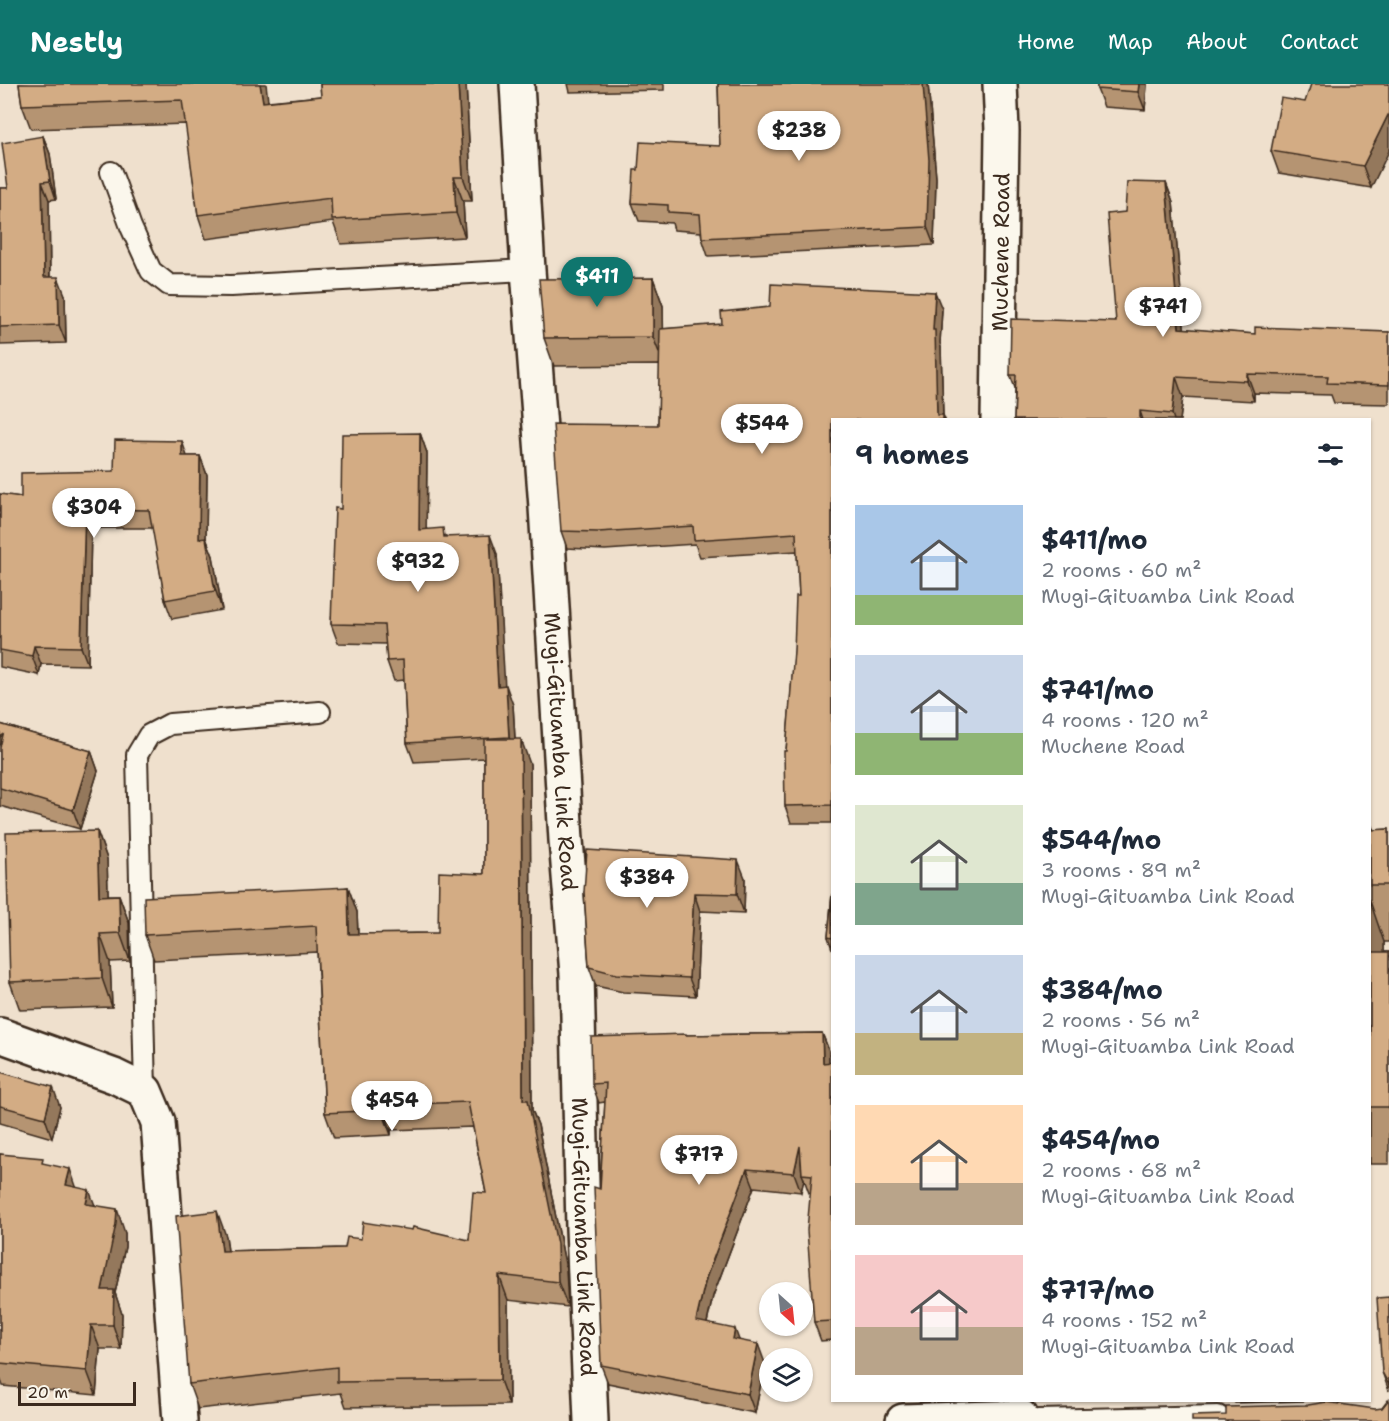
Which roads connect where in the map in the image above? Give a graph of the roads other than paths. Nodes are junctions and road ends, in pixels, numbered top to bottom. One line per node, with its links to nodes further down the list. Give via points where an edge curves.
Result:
1 (517, 84): 4 (street, Mugi-Gituamba Link Road)
2 (1000, 84): 5 (street, Muchene Road)
3 (111, 171): 4 (lane, via 130,227 151,271 169,285 231,286)
4 (528, 270): 12 (street, Mugi-Gituamba Link Road, via 577,974)
5 (998, 418)
6 (320, 712): 8 (lane, via 170,724 150,735 137,754)
7 (0, 1035): 8 (street)
8 (145, 1091): 11 (street, via 158,1122)
9 (1030, 1415): 10 (lane); 13 (street)
10 (1234, 1415)
11 (180, 1421)
12 (591, 1421)
13 (903, 1421)

